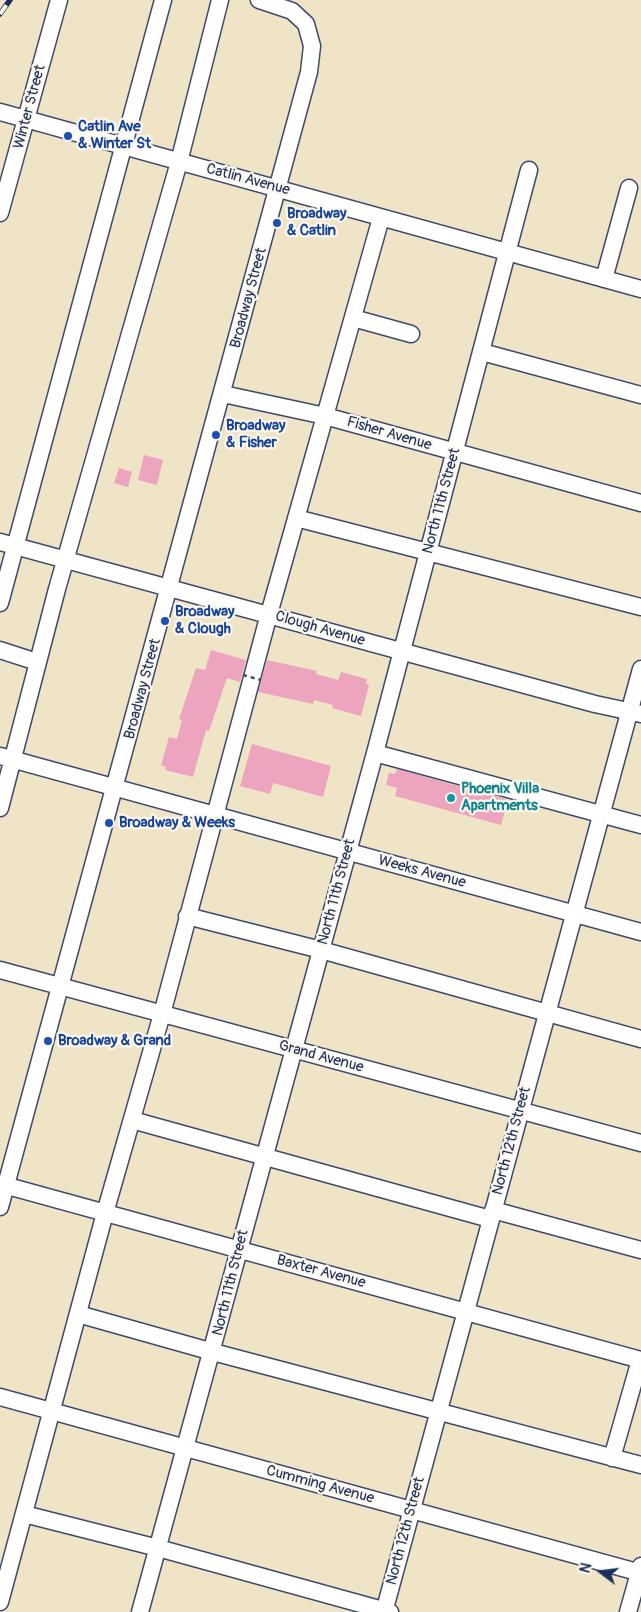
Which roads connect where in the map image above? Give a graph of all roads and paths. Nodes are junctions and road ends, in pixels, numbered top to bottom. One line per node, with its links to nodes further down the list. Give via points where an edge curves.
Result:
1 (59, 0): 6 (street, Winter Street)
2 (163, 0): 7 (street)
3 (220, 0): 8 (street)
4 (260, 0): 10 (street, Broadway Street, via 292,11 306,24 311,37 311,59)
5 (0, 112): 6 (street, Catlin Avenue)
6 (26, 120): 7 (street, Catlin Avenue); 12 (street, Winter Street)
7 (125, 147): 8 (street, Catlin Avenue); 26 (street)
8 (179, 162): 10 (street, Catlin Avenue); 28 (street)
9 (529, 170): 14 (street, North 11th Street)
10 (279, 188): 13 (street, Catlin Avenue); 20 (street, Broadway Street)
11 (629, 188): 15 (street)
12 (0, 213)
13 (380, 218): 14 (street, Catlin Avenue); 17 (street)
14 (507, 253): 15 (street, Catlin Avenue); 19 (street, North 11th Street)
15 (604, 279): 16 (street, Catlin Avenue)
16 (641, 289)
17 (353, 318): 18 (street); 22 (street)
18 (411, 334)
19 (482, 352): 21 (street); 23 (street, North 11th Street)
20 (223, 394): 22 (street, Fisher Avenue); 29 (street, Broadway Street)
21 (641, 395)
22 (325, 416): 23 (street, Fisher Avenue); 25 (street)
23 (455, 453): 24 (street, Fisher Avenue); 27 (street, North 11th Street)
24 (641, 504)
25 (296, 518): 27 (street); 32 (street)
26 (7, 544): 28 (street, Clough Avenue); 30 (street)
27 (428, 553): 31 (street); 34 (street, North 11th Street)
28 (66, 560): 29 (street, Clough Avenue); 35 (street)
29 (170, 587): 32 (street, Clough Avenue); 42 (street, Broadway Street)
30 (0, 603)
31 (641, 607)
32 (269, 614): 34 (street, Clough Avenue); 45 (street)
33 (0, 650): 35 (street)
34 (402, 652): 39 (street, Clough Avenue); 40 (street, North 11th Street)
35 (37, 662): 41 (street)
36 (641, 669): 39 (street, North 12th Street)
37 (243, 675): 38 (path, bridge)
38 (262, 680)
39 (635, 712): 44 (street, North 12th Street)
40 (375, 753): 44 (street); 47 (street, North 11th Street)
41 (7, 758): 42 (street, Weeks Avenue); 43 (street)
42 (116, 788): 45 (street, Weeks Avenue); 53 (street, Broadway Street)
43 (0, 808)
44 (601, 814): 46 (street); 48 (street, North 12th Street)
45 (216, 816): 47 (street, Weeks Avenue); 49 (street)
46 (641, 825)
47 (348, 852): 48 (street, Weeks Avenue); 51 (street, North 11th Street)
48 (574, 914): 50 (street, Weeks Avenue); 54 (street, North 12th Street)
49 (187, 916): 51 (street); 55 (street)
50 (641, 932)
51 (321, 950): 54 (street); 57 (street, North 11th Street)
52 (0, 970): 53 (street, Grand Avenue)
53 (60, 986): 55 (street, Grand Avenue); 62 (street, Broadway Street)
54 (546, 1013): 56 (street); 58 (street, North 12th Street)
55 (162, 1014): 57 (street, Grand Avenue); 59 (street)
56 (641, 1039)
57 (294, 1050): 58 (street, Grand Avenue); 61 (street, North 11th Street)
58 (520, 1111): 60 (street, Grand Avenue); 65 (street, North 12th Street)
59 (132, 1120): 61 (street); 64 (street)
60 (641, 1143)
61 (264, 1157): 65 (street); 66 (street, North 11th Street)
62 (3, 1185): 63 (street, Broadway Street); 64 (street, Baxter Avenue)
63 (0, 1207)
64 (105, 1213): 66 (street, Baxter Avenue); 69 (street)
65 (492, 1215): 67 (street); 68 (street, North 12th Street)
66 (239, 1250): 68 (street, Baxter Avenue); 70 (street, North 11th Street)
67 (641, 1250)
68 (465, 1312): 71 (street, Baxter Avenue); 73 (street, North 12th Street)
69 (78, 1314): 70 (street); 74 (street)
70 (213, 1352): 73 (street); 75 (street, North 11th Street)
71 (640, 1360): 76 (street)
72 (0, 1397): 74 (street, Cumming Avenue)
73 (439, 1410): 76 (street); 78 (street, North 12th Street)
74 (52, 1411): 75 (street, Cumming Avenue); 79 (street)
75 (187, 1448): 78 (street, Cumming Avenue); 80 (street, North 11th Street)
76 (612, 1458): 77 (street)
77 (641, 1465)
78 (412, 1510): 81 (street, Cumming Avenue); 83 (street, North 12th Street)
79 (24, 1514): 80 (street); 82 (street)
80 (158, 1548): 83 (street); 84 (street, North 11th Street)
81 (640, 1570): 85 (street)
82 (0, 1602)
83 (386, 1611)
84 (140, 1612)
85 (628, 1612)

